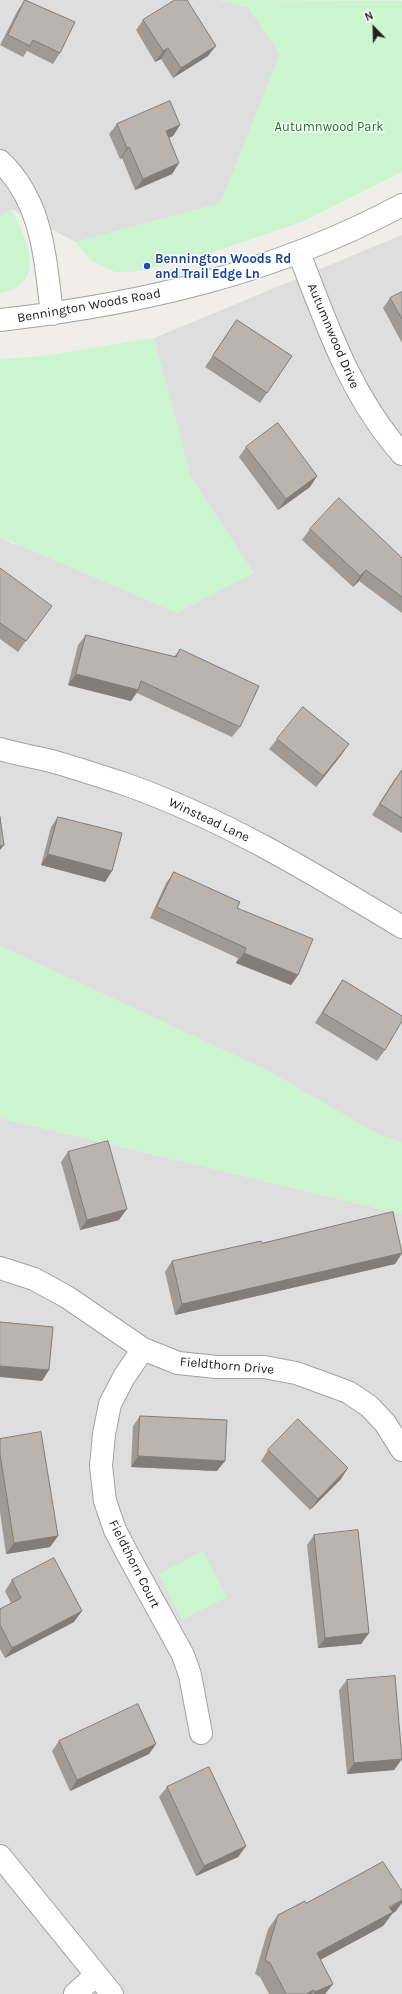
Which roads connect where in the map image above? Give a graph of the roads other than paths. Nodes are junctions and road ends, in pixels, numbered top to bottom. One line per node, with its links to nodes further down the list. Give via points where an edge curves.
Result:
1 (0, 161): 4 (street, via 9,169 27,195 40,230)
2 (402, 205): 3 (street, Bennington Woods Road)
3 (299, 253): 4 (street, Bennington Woods Road, via 222,279 134,300); 6 (street, Autumnwood Drive, via 341,360 358,394)
4 (52, 314): 5 (street, Bennington Woods Road)
5 (0, 320)
6 (402, 454)
7 (0, 749): 8 (street, Winstead Lane, via 16,755 47,760 120,783 190,810 280,854)
8 (402, 927)
9 (0, 1268): 10 (street, Fieldthorn Drive, via 34,1279 67,1297)
10 (143, 1349): 11 (street, Fieldthorn Drive, via 178,1363 218,1367 264,1367 296,1373 348,1392 369,1406 385,1423); 12 (street, Fieldthorn Court, via 110,1404 101,1466 105,1501 124,1549 183,1655 190,1675)
11 (402, 1450)
12 (201, 1733)
13 (0, 1856): 14 (street)
14 (96, 1975): 15 (street); 16 (street)
15 (75, 1994)
16 (112, 1994)

